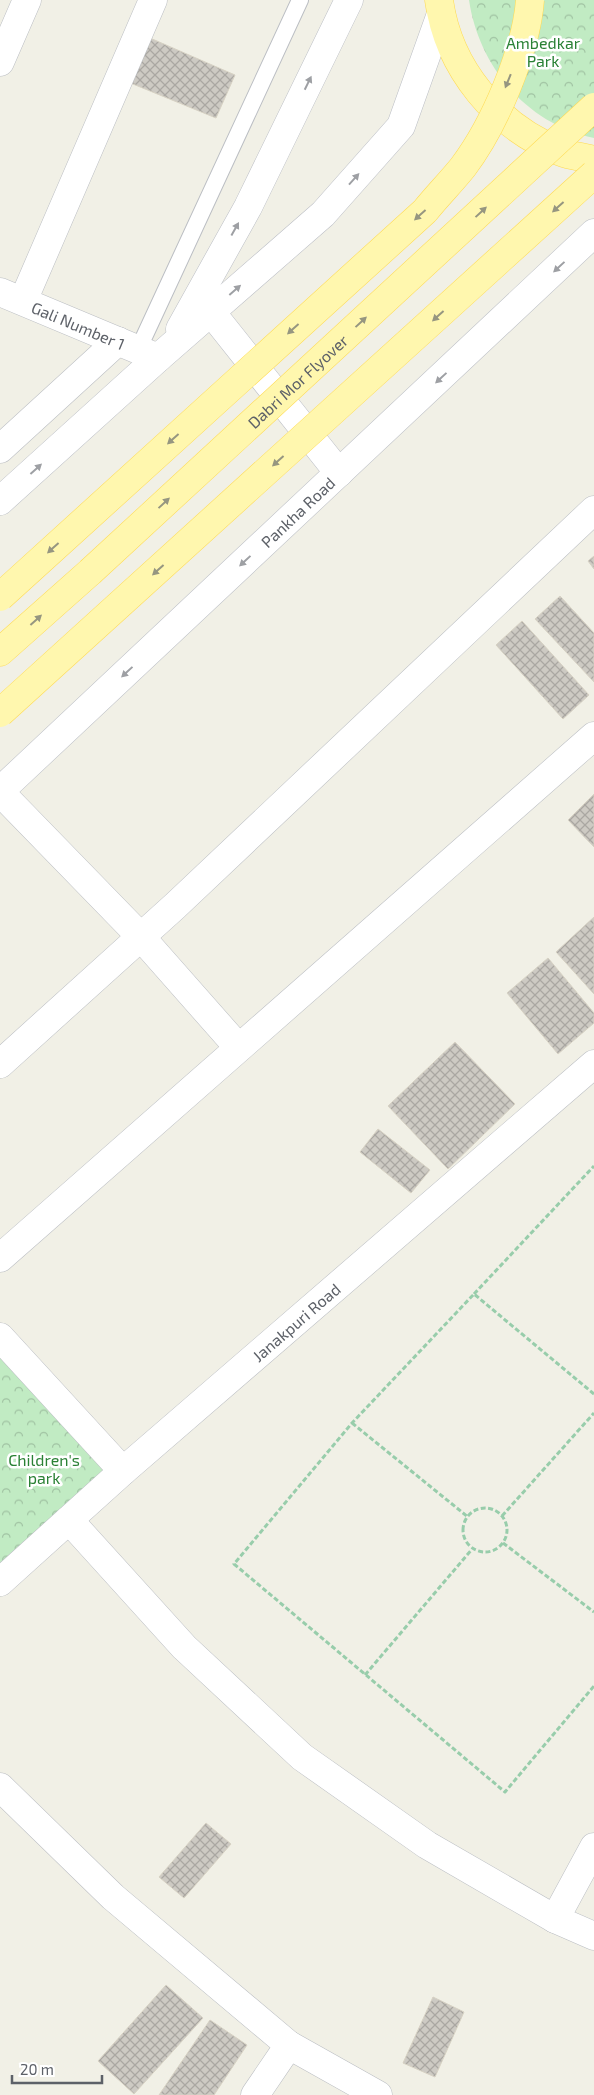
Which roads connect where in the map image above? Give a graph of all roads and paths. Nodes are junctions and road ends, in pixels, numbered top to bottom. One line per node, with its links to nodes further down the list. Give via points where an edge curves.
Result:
1 (26, 0): 7 (street)
2 (153, 0): 12 (street)
3 (300, 0): 14 (lane)
4 (349, 0): 14 (street, one-way to 4, via 248,207)
5 (530, 0): 19 (main road, one-way to 19, bridge, via 516,62 494,116 463,166 425,211)
6 (440, 7): 9 (main road, via 457,58 496,112 561,152); 13 (street, one-way to 6, via 323,214 401,126)
7 (0, 62)
8 (594, 107): 20 (main road, Dabri Mor Flyover, one-way to 8, bridge)
9 (594, 160)
10 (594, 174): 21 (main road, one-way to 21, bridge)
11 (594, 233): 16 (street, Pankha Road, one-way to 16)
12 (11, 296): 14 (street, Gali Number 1)
13 (211, 312): 14 (street); 16 (street)
14 (146, 349): 15 (street); 17 (street, one-way to 14)
15 (0, 449)
16 (339, 473): 23 (street, Pankha Road, one-way to 23)
17 (0, 501)
18 (594, 510): 24 (street)
19 (0, 597)
20 (0, 652)
21 (0, 713)
22 (594, 736): 25 (street)
23 (0, 791): 24 (street)
24 (141, 937): 25 (street); 26 (street)
25 (238, 1047): 29 (street)
26 (0, 1064)
27 (594, 1064): 35 (street, Janakpuri Road)
28 (594, 1166): 30 (path)
29 (0, 1258)
30 (474, 1294): 32 (path); 34 (path)
31 (0, 1337): 35 (street)
32 (594, 1394)
33 (594, 1413): 36 (path)
34 (352, 1423): 37 (path); 43 (path, via 234,1564)
35 (123, 1471): 38 (street, Janakpuri Road)
36 (502, 1516): 37 (path, via 484,1508); 39 (path, via 507,1529)
37 (468, 1517): 40 (path, via 465,1537)
38 (69, 1520): 41 (street, Janakpuri Road); 47 (street, via 184,1647 302,1757 427,1845)
39 (503, 1543): 40 (path, via 492,1551); 42 (path)
40 (473, 1548): 43 (path)
41 (0, 1582)
42 (594, 1612)
43 (366, 1675): 44 (path, via 505,1792)
44 (594, 1686)
45 (0, 1787): 49 (street, via 113,1897)
46 (594, 1847): 47 (street)
47 (555, 1919): 48 (street)
48 (594, 1936)
49 (289, 2045): 50 (street); 51 (street)
50 (255, 2095)
51 (378, 2095)

